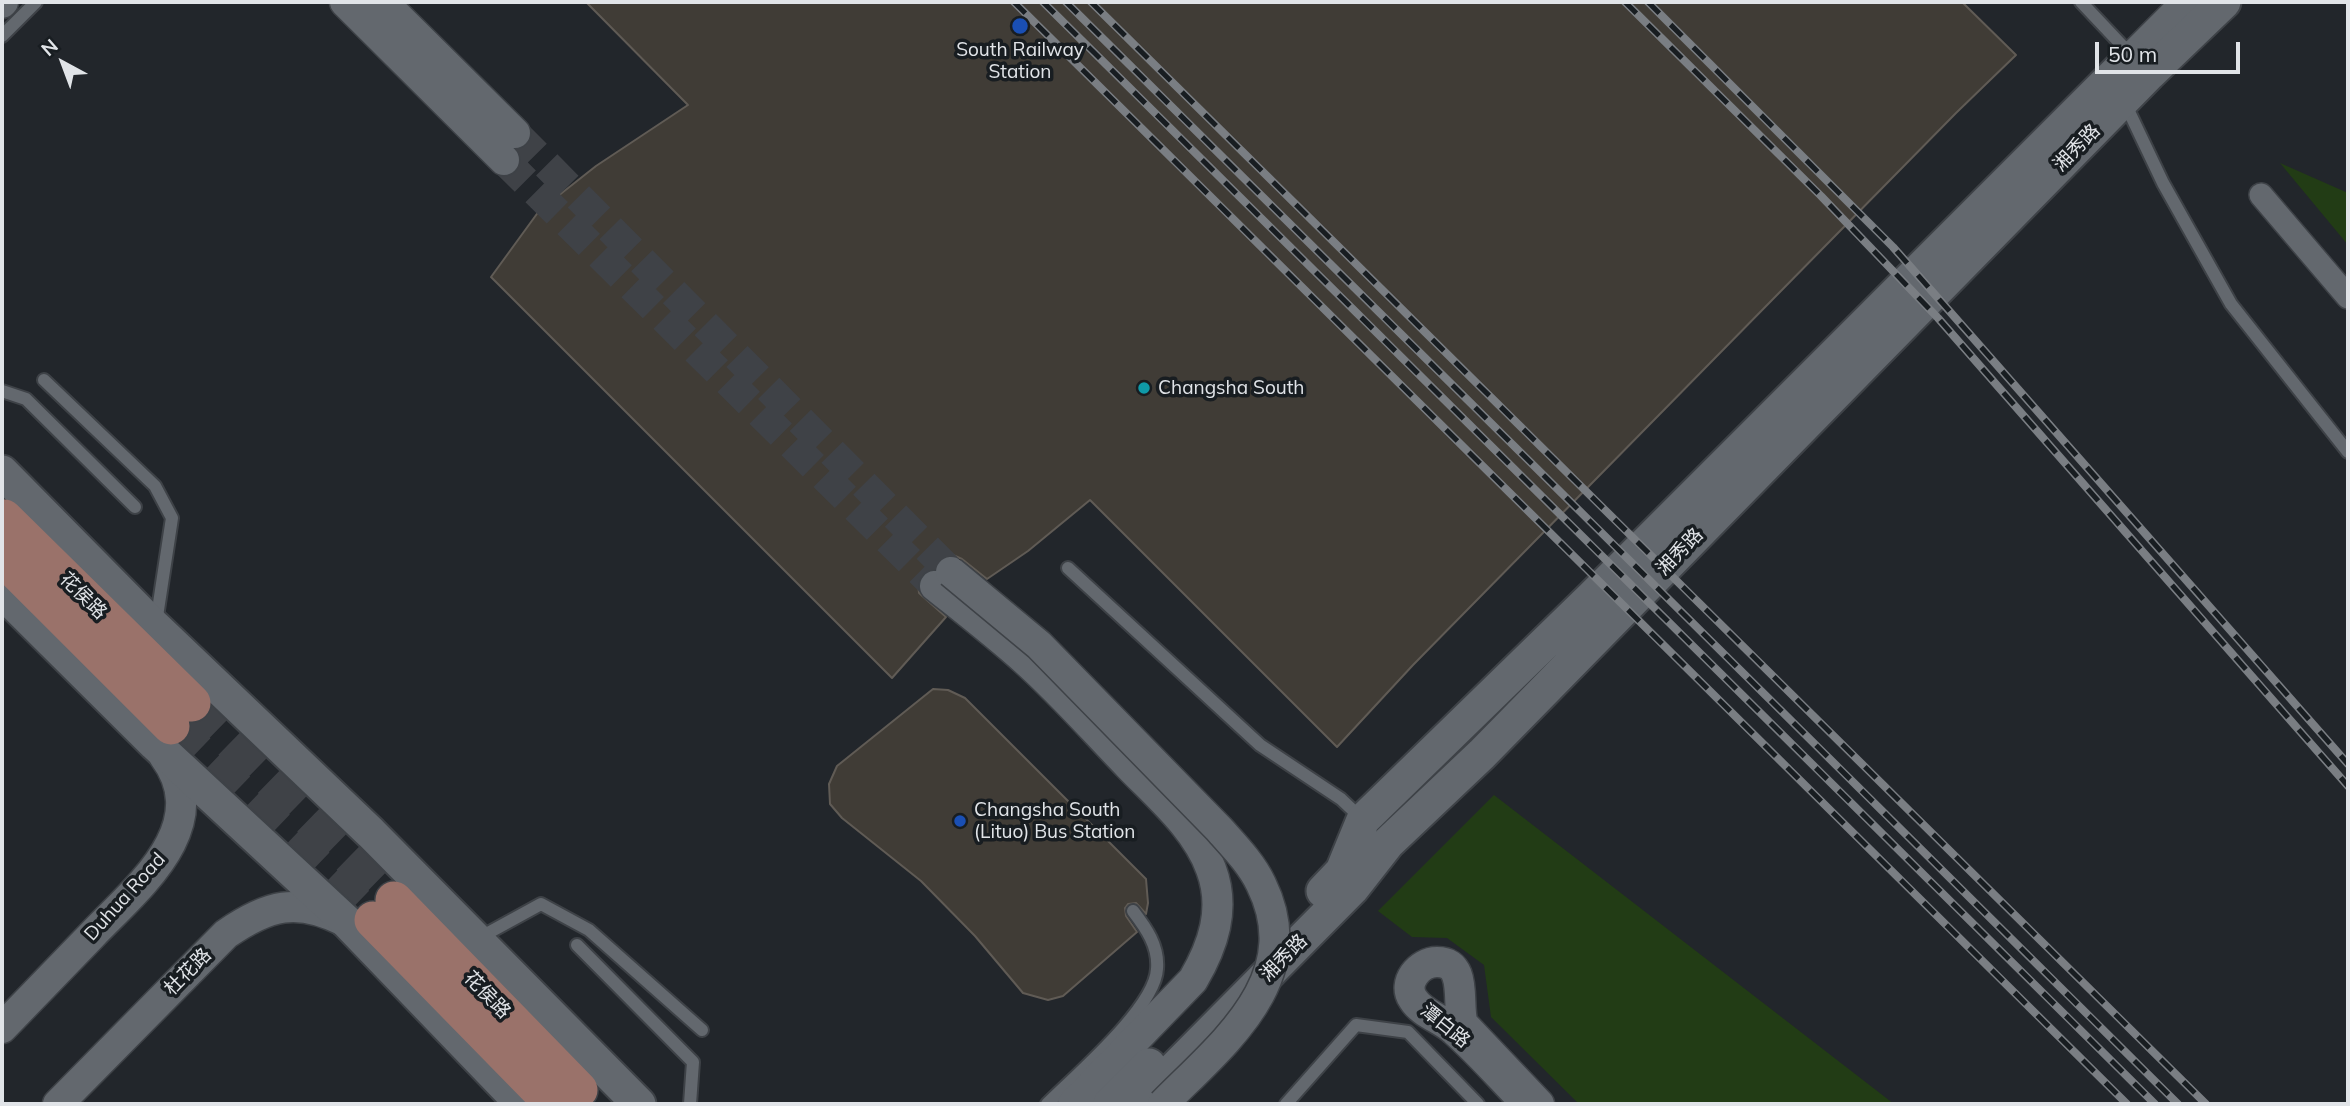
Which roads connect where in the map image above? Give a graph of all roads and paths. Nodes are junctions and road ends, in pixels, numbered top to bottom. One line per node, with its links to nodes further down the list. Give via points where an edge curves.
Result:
1 (36, 2): 7 (lane)
2 (345, 2): 11 (street)
3 (383, 2): 10 (street)
4 (2081, 2): 8 (lane)
5 (2187, 2): 8 (street)
6 (2224, 2): 8 (main road, 湘秀路)
7 (2, 36)
8 (2141, 66): 9 (main road, 湘秀路); 25 (main road, via 1592,597)
9 (2124, 100): 16 (lane, via 2163,183 2231,304); 25 (main road, 湘秀路, via 1482,754)
10 (515, 133)
11 (504, 160)
12 (2261, 195): 13 (street)
13 (2348, 297)
14 (44, 380): 23 (lane, via 155,486 172,518)
15 (2, 391): 18 (lane, via 26,399)
16 (2348, 452)
17 (2, 472): 23 (main road)
18 (135, 507)
19 (4, 518): 24 (main road, 花侯路)
20 (2, 557): 24 (main road, 花侯路)
21 (1068, 568): 25 (lane, via 1260,745 1341,799)
22 (2, 592): 24 (main road)
23 (155, 627): 28 (main road)
24 (173, 725): 27 (main road); 30 (street, Duhua Road, via 182,796 177,828 159,865)
25 (1375, 832): 40 (main road, via 1342,871); 41 (main road, 湘秀路, via 1352,890)
26 (1133, 911): 38 (lane, via 1155,949 1157,970 1152,989 1138,1011)
27 (371, 914): 32 (main road, 花侯路); 34 (street, 杜花路, via 310,907 271,910 246,920 226,934); 35 (main road)
28 (477, 939): 31 (lane, via 541,904 589,930); 36 (main road)
29 (577, 945): 37 (lane, via 693,1062)
30 (2, 1028)
31 (702, 1030)
32 (566, 1097)
33 (1528, 1103): 33 (street, 潭白路, via 1463,1024 1457,974 1443,963 1418,969 1410,986 1413,1001 1456,1031)
34 (58, 1104)
35 (523, 1104)
36 (639, 1104)
37 (690, 1104)
38 (1047, 1104)
39 (1073, 1104): 42 (street, bridge, via 1200,969 1215,936 1212,870 1187,829 1145,783 943,579 1048,654 1219,829 1261,883 1275,938 1266,983 1250,1012)
40 (1110, 1104)
41 (1139, 1104)
42 (1163, 1104)
43 (1286, 1104): 44 (lane, via 1356,1025 1408,1032)
44 (1478, 1104)

